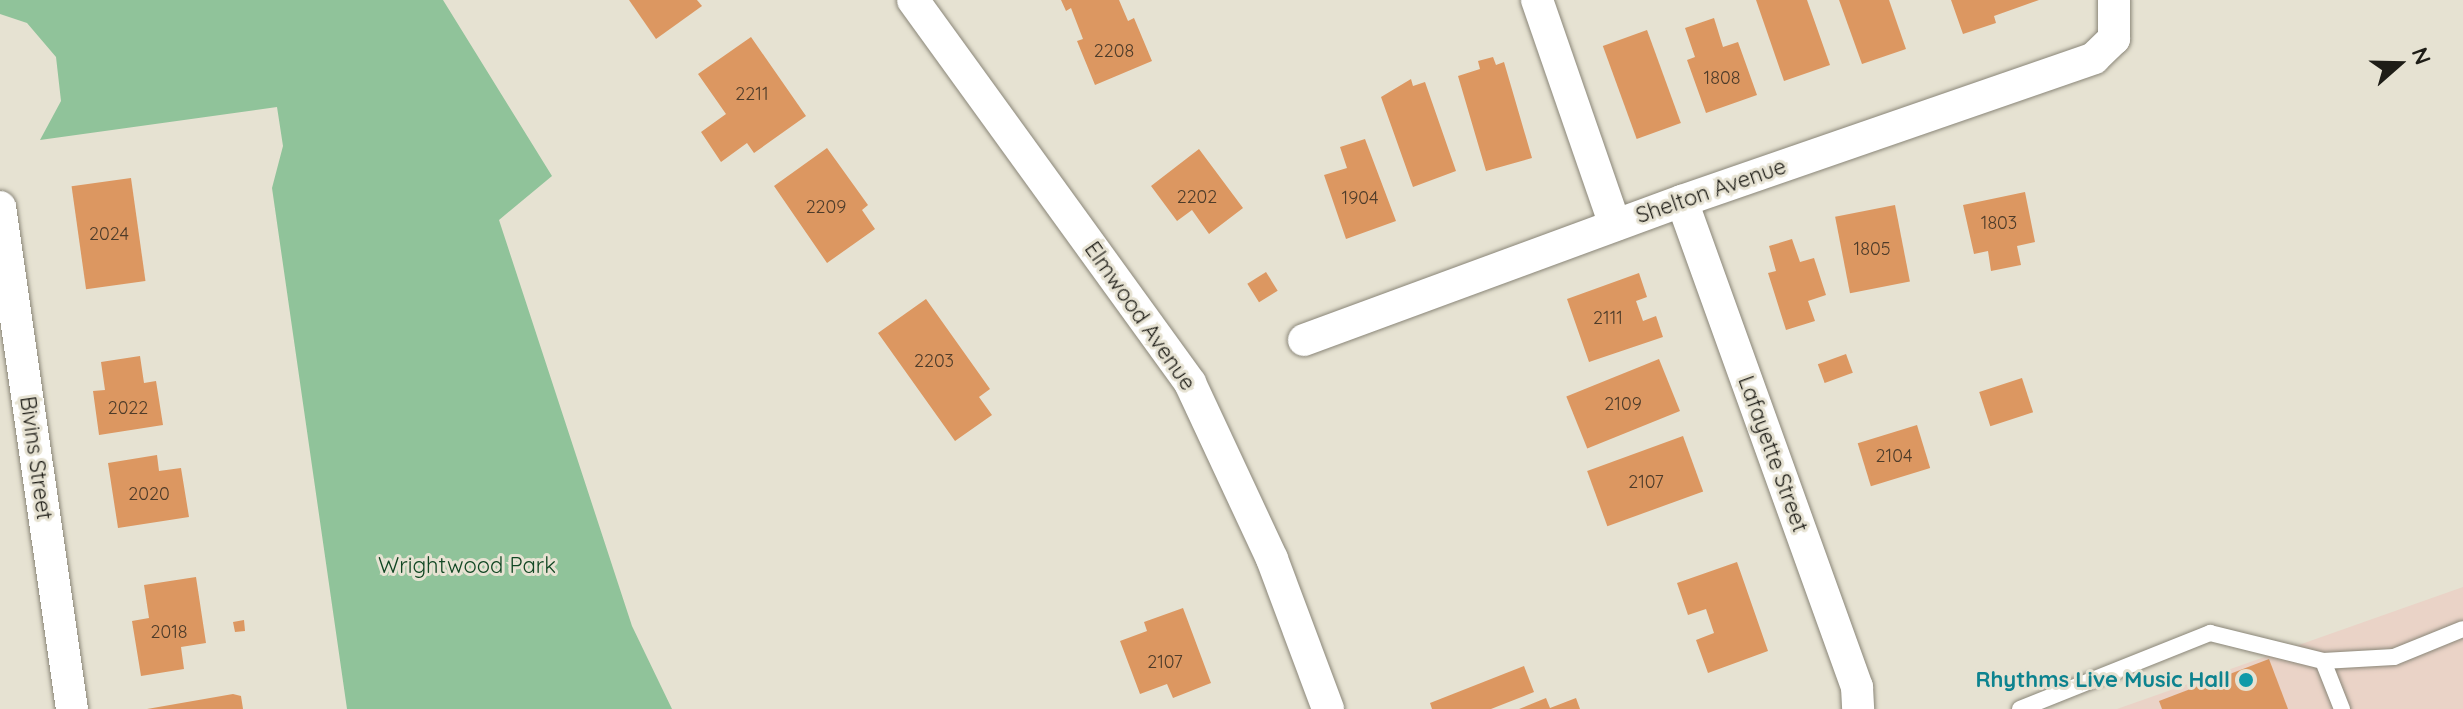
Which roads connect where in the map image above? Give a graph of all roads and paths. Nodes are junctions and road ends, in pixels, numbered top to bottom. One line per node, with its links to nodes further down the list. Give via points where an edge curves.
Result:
1 (913, 0): 11 (street, Elmwood Avenue, via 1190,383 1272,559)
2 (1537, 0): 6 (street)
3 (2114, 0): 4 (street, Shelton Avenue, via 2114,39 2094,58)
4 (1682, 201): 6 (street, Shelton Avenue); 12 (street, Lafayette Street, via 1857,687)
5 (0, 207): 10 (street, Bivins Street)
6 (1615, 225): 7 (street, Shelton Avenue)
7 (1304, 340)
8 (2463, 629): 9 (lane, via 2394,657)
9 (2323, 661): 13 (lane, via 2210,633); 14 (lane)
10 (72, 709)
11 (1328, 709)
12 (1858, 709)
13 (2020, 709)
14 (2342, 709)

